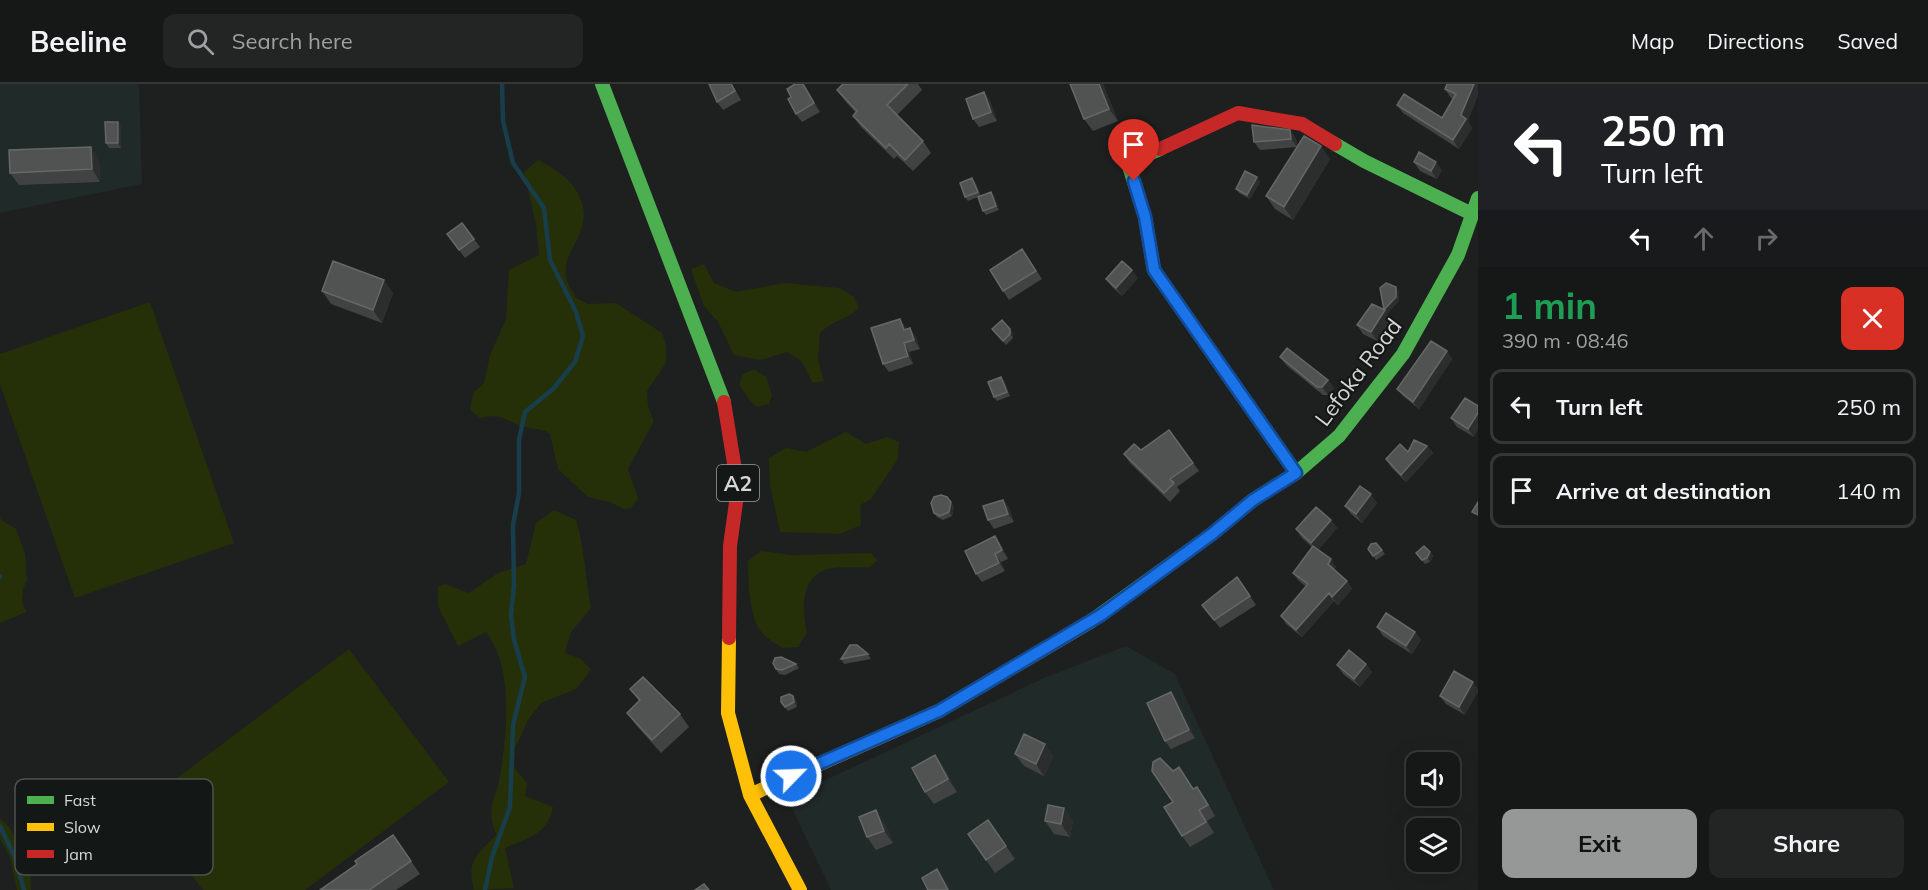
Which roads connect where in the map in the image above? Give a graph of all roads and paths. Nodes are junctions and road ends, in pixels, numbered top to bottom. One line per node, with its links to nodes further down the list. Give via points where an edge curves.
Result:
1 (602, 84): 5 (street, A2, via 724,402 738,488 730,546 728,713)
2 (1478, 198): 3 (street, Lefoka Road)
3 (1472, 214): 4 (street, Lefoka Road, via 1458,255 1403,354 1339,436); 4 (street, via 1364,161 1302,124 1238,113 1128,163 1145,217 1154,270)
4 (1296, 473): 5 (street, Lefoka Road, via 1253,500 1101,615 949,705)
5 (750, 795): 6 (street, A2)
6 (800, 890)

